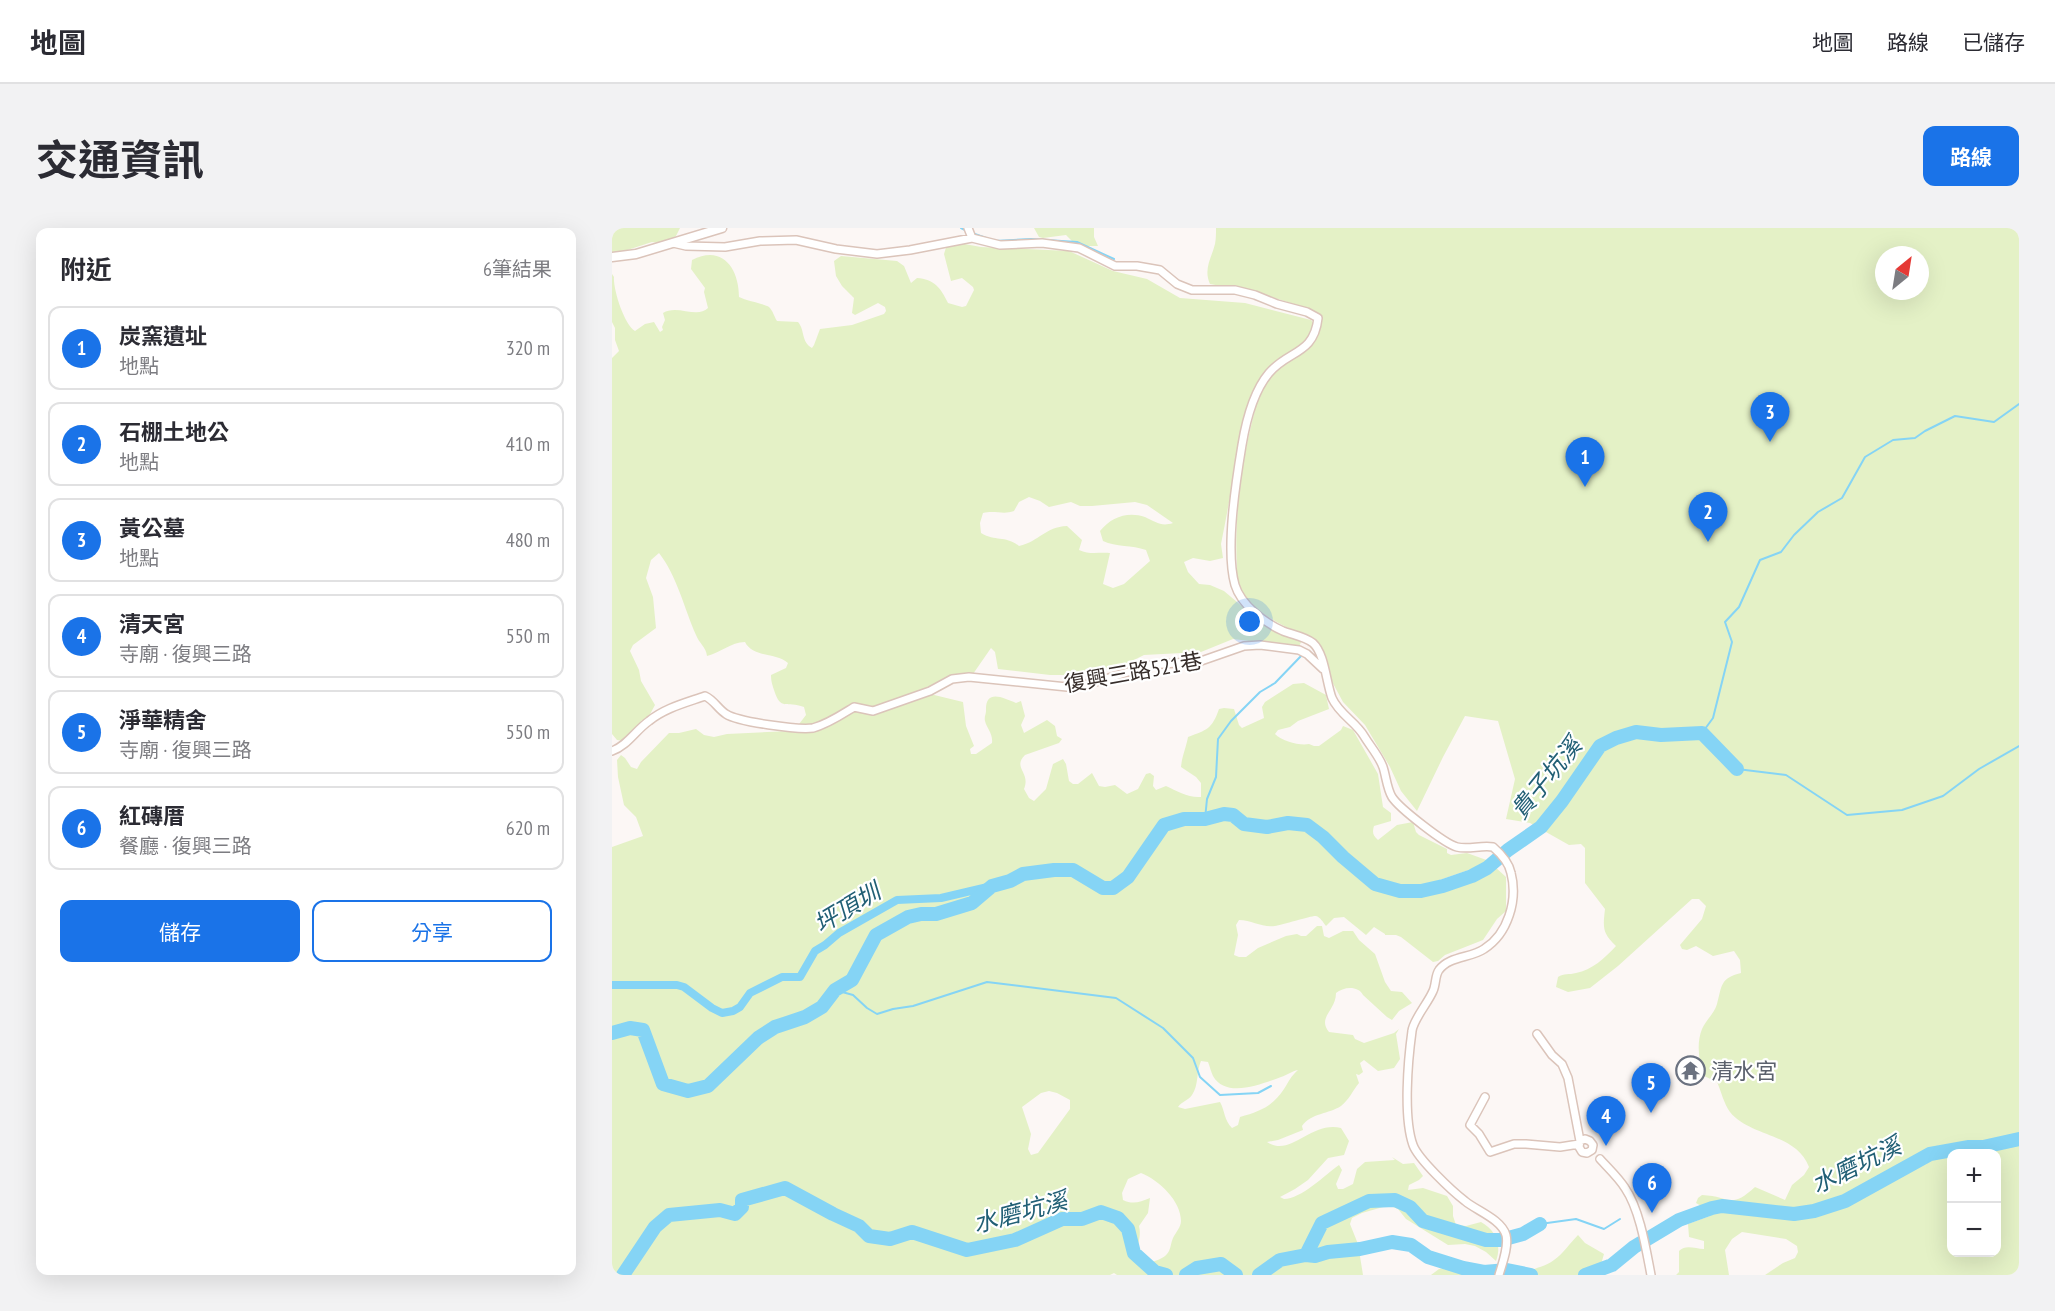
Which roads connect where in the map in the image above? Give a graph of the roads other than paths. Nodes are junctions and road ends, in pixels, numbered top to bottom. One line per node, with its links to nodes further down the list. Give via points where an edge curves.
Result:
1 (722, 228): 4 (street)
2 (968, 228): 3 (street)
3 (972, 238): 4 (street, via 877,254 796,240 725,247); 6 (street, via 1000,245 1042,243 1079,248 1115,266 1160,270 1192,290 1245,292 1318,318 1307,346 1269,372 1257,391 1242,442 1233,510 1232,560 1235,586 1242,598 1271,625 1314,644 1323,658)
4 (674, 243): 5 (street)
5 (612, 257)
6 (1323, 669): 7 (street, 復興三路521巷, via 1299,650 1260,645 1244,646 1201,661 1151,665 1067,687 969,677 952,679 873,711 854,707 811,728 772,726 726,714 705,696 649,720); 11 (street, via 1333,700 1360,730 1382,764 1392,797 1455,847 1493,847 1511,872 1513,899 1507,924 1482,951 1447,963 1438,971 1426,1006 1412,1027 1409,1096 1413,1147 1464,1201 1505,1232 1507,1241)
7 (612, 751)
8 (1537, 1034): 9 (street, via 1562,1064 1568,1078 1580,1143 1560,1147 1514,1144 1490,1152 1470,1125)
9 (1485, 1097)
10 (1600, 1159): 12 (street, via 1633,1202)
11 (1499, 1275)
12 (1651, 1275)

